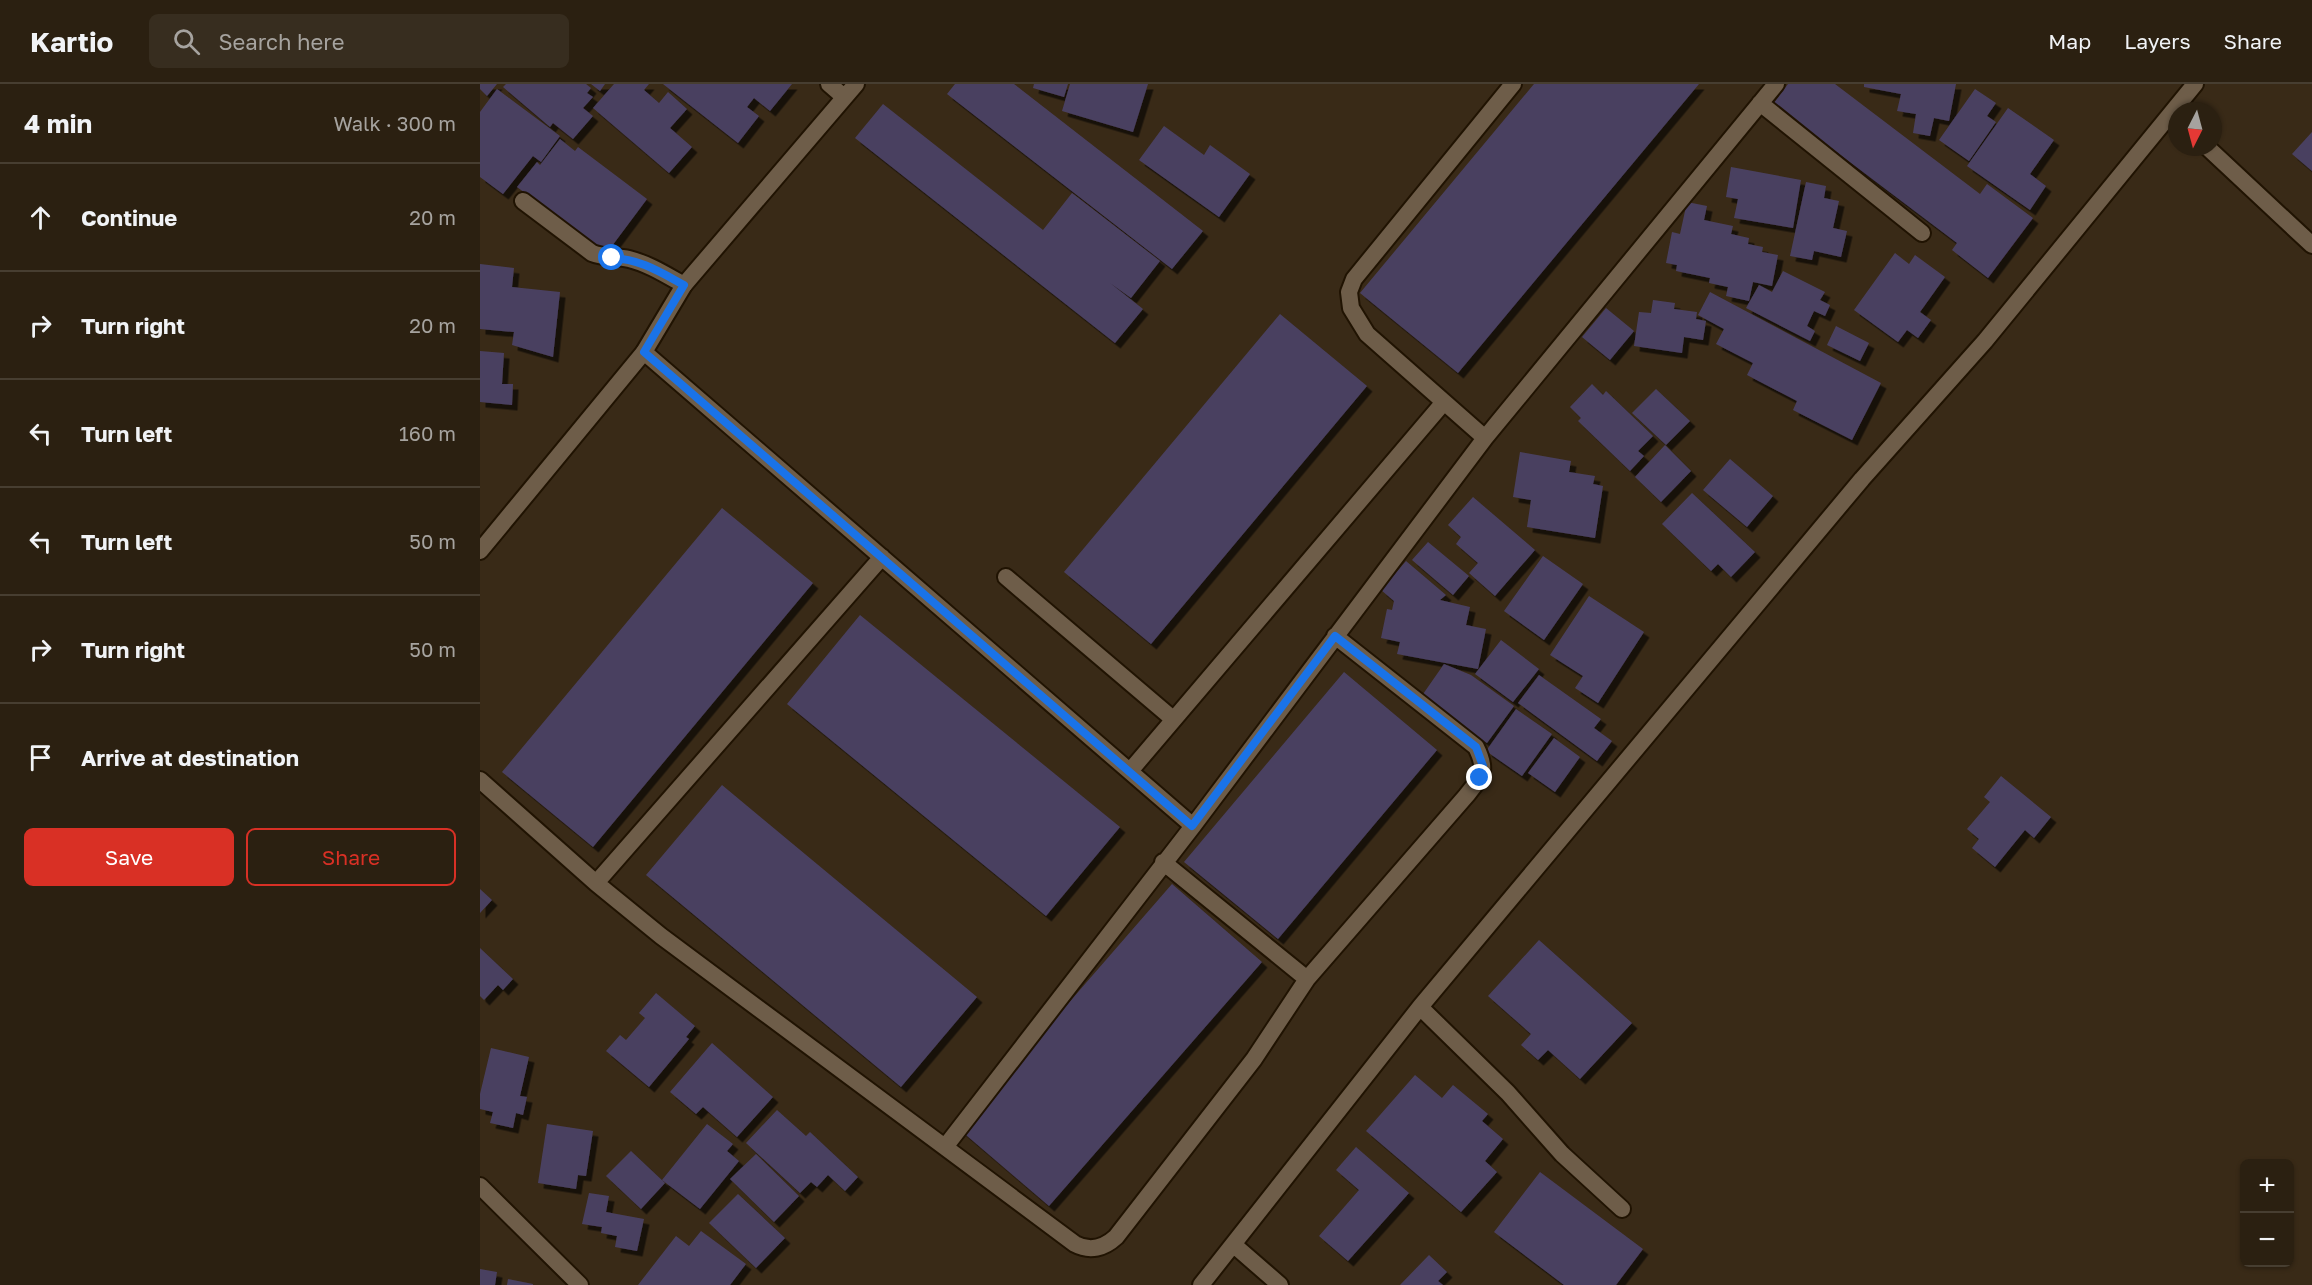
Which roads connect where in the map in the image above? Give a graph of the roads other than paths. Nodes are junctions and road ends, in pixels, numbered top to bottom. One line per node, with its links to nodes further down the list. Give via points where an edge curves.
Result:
1 (828, 84): 6 (street)
2 (856, 84): 6 (street)
3 (1514, 84): 16 (street, via 1354,279 1349,292 1351,308 1367,334)
4 (1776, 84): 8 (street)
5 (2195, 84): 7 (street)
6 (844, 97): 14 (street)
7 (2183, 102)
8 (1760, 103): 12 (street); 17 (street)
9 (2168, 123): 29 (street, via 1985,341 1862,479)
10 (2217, 156): 13 (street)
11 (523, 201): 14 (street, via 592,253 653,267)
12 (1922, 233)
13 (2312, 245)
14 (684, 285): 15 (street)
15 (644, 352): 18 (street); 19 (street)
16 (1444, 402): 17 (street); 22 (street)
17 (1485, 438): 21 (street)
18 (480, 551)
19 (882, 557): 23 (street); 27 (street)
20 (1006, 577): 22 (street)
21 (1335, 636): 25 (street); 28 (street, via 1476,747 1483,766 1480,778 1466,796)
22 (1173, 719): 23 (street)
23 (1130, 771): 25 (street)
24 (480, 780): 27 (street)
25 (1192, 826): 26 (street)
26 (1164, 862): 28 (street); 30 (street)
27 (596, 883): 30 (street, via 715,977)
28 (1306, 979): 30 (street, via 1254,1059 1116,1237 1105,1245 1089,1249 1075,1244)
29 (1420, 1007): 32 (street, via 1508,1093 1562,1154); 33 (street)
30 (945, 1147)
31 (480, 1186): 34 (street)
32 (1622, 1209)
33 (1233, 1245): 35 (street); 36 (street)
34 (580, 1285)
35 (1201, 1285)
36 (1280, 1285)

